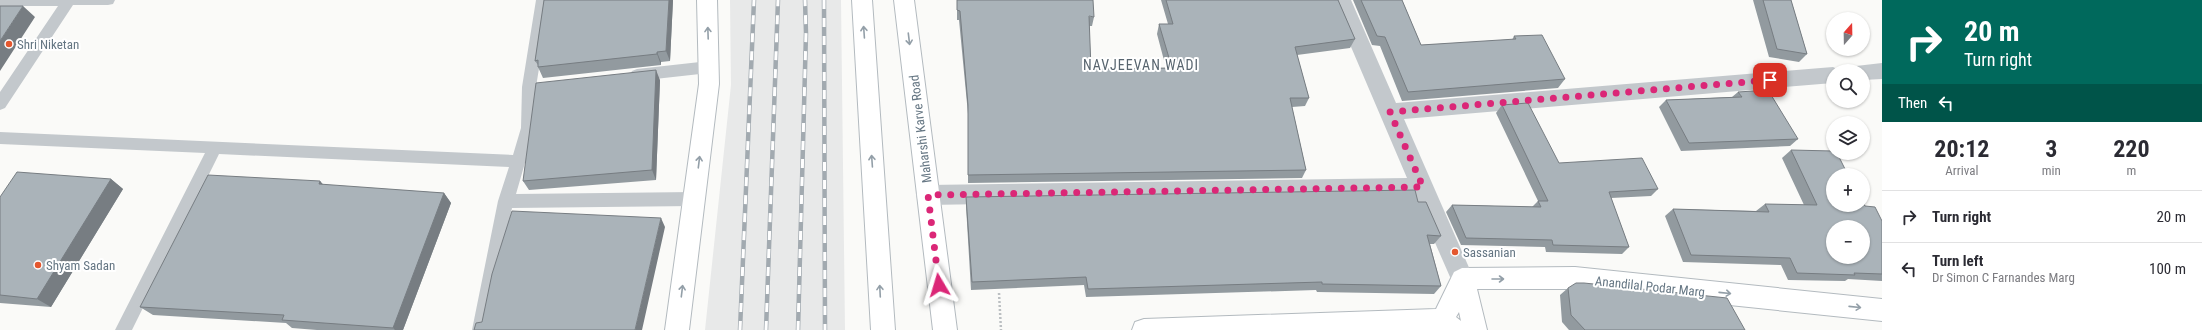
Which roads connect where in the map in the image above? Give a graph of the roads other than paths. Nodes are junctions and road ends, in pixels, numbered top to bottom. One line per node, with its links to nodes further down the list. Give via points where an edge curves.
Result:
1 (69, 0): 2 (lane); 8 (lane); 16 (lane)
2 (108, 0)
3 (543, 0): 15 (lane)
4 (707, 0): 9 (street, one-way to 4)
5 (862, 0): 32 (street, one-way to 5)
6 (904, 0): 22 (street, Maharshi Karve Road, one-way to 22)
7 (1341, 0): 17 (street)
8 (0, 1)
9 (709, 67): 13 (lane); 23 (street, one-way to 9)
10 (1882, 71): 11 (street)
11 (1870, 72)
12 (1826, 76): 17 (street)
13 (621, 77)
14 (544, 86): 15 (lane)
15 (529, 87): 20 (lane, via 528,128)
16 (0, 104)
17 (1390, 112): 21 (street)
18 (0, 138): 19 (lane)
19 (215, 148): 20 (lane); 29 (lane)
20 (518, 161): 24 (lane)
21 (1423, 187): 22 (street); 25 (street)
22 (928, 195): 33 (street, Maharshi Karve Road)
23 (694, 199): 24 (lane); 31 (street, one-way to 23)
24 (506, 202): 30 (lane)
25 (1462, 279): 26 (street, Anandilal Podar Marg, one-way to 26, via 1575,278); 27 (street); 35 (street)
26 (1882, 310)
27 (1448, 325): 28 (street)
28 (1219, 329): 34 (street)
29 (123, 330)
30 (480, 330)
31 (677, 330)
32 (883, 330)
33 (945, 330)
34 (1144, 330)
35 (1475, 330)

